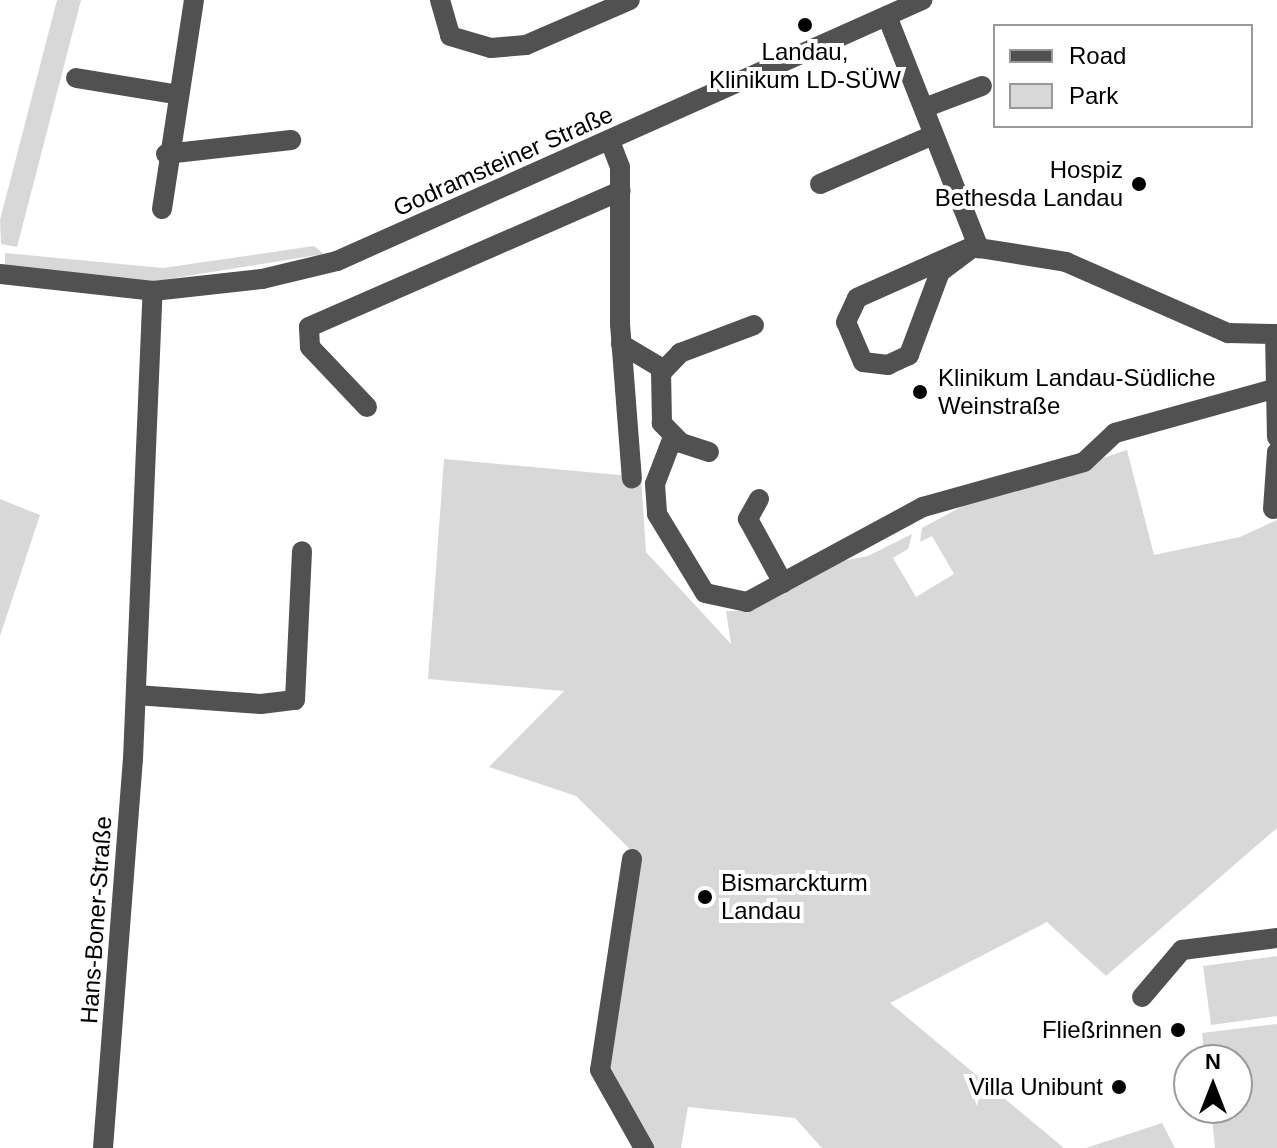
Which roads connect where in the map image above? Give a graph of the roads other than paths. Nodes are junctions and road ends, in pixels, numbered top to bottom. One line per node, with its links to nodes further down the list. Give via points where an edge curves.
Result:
1 (194, 0): 8 (street)
2 (440, 0): 3 (street, via 450,36 491,48 526,45)
3 (630, 0)
4 (922, 0): 5 (street, Godramsteiner Straße)
5 (887, 16): 9 (street); 12 (street, Godramsteiner Straße)
6 (76, 78): 8 (street)
7 (982, 86): 9 (street)
8 (174, 94): 13 (street)
9 (924, 108): 10 (street)
10 (933, 135): 14 (street); 17 (street)
11 (291, 140): 13 (street)
12 (610, 141): 15 (street); 21 (street, Godramsteiner Straße, via 337,261 262,279)
13 (166, 154): 16 (street)
14 (820, 184)
15 (621, 191): 24 (street); 27 (street, via 309,327 310,347)
16 (162, 209)
17 (976, 245): 18 (street); 20 (street); 23 (street, via 1066,262 1193,320)
18 (919, 266): 20 (street); 20 (street, via 850,306 847,330 863,362 888,365 909,355)
19 (0, 274): 21 (street, Godramsteiner Straße)
20 (936, 279)
21 (153, 291): 37 (street, Hans-Boner-Straße)
22 (754, 325): 25 (street, via 680,353)
23 (1270, 335): 26 (street)
24 (621, 344): 25 (street); 32 (street)
25 (663, 369): 28 (street, via 657,406)
26 (1274, 389): 29 (street); 36 (street, via 1115,433 1084,462 923,507)
27 (367, 407)
28 (673, 437): 30 (street); 36 (street, via 654,506 697,584 732,603)
29 (1277, 437)
30 (709, 452)
31 (1277, 452): 34 (street)
32 (632, 479)
33 (759, 499): 36 (street, via 748,519)
34 (1273, 509)
35 (302, 551): 37 (street, via 295,700)
36 (783, 583)
37 (136, 695): 41 (street, Hans-Boner-Straße)
38 (632, 859): 42 (street, via 600,1070)
39 (1277, 938): 40 (street, via 1182,950)
40 (1142, 997)
41 (103, 1148)
42 (644, 1148)

